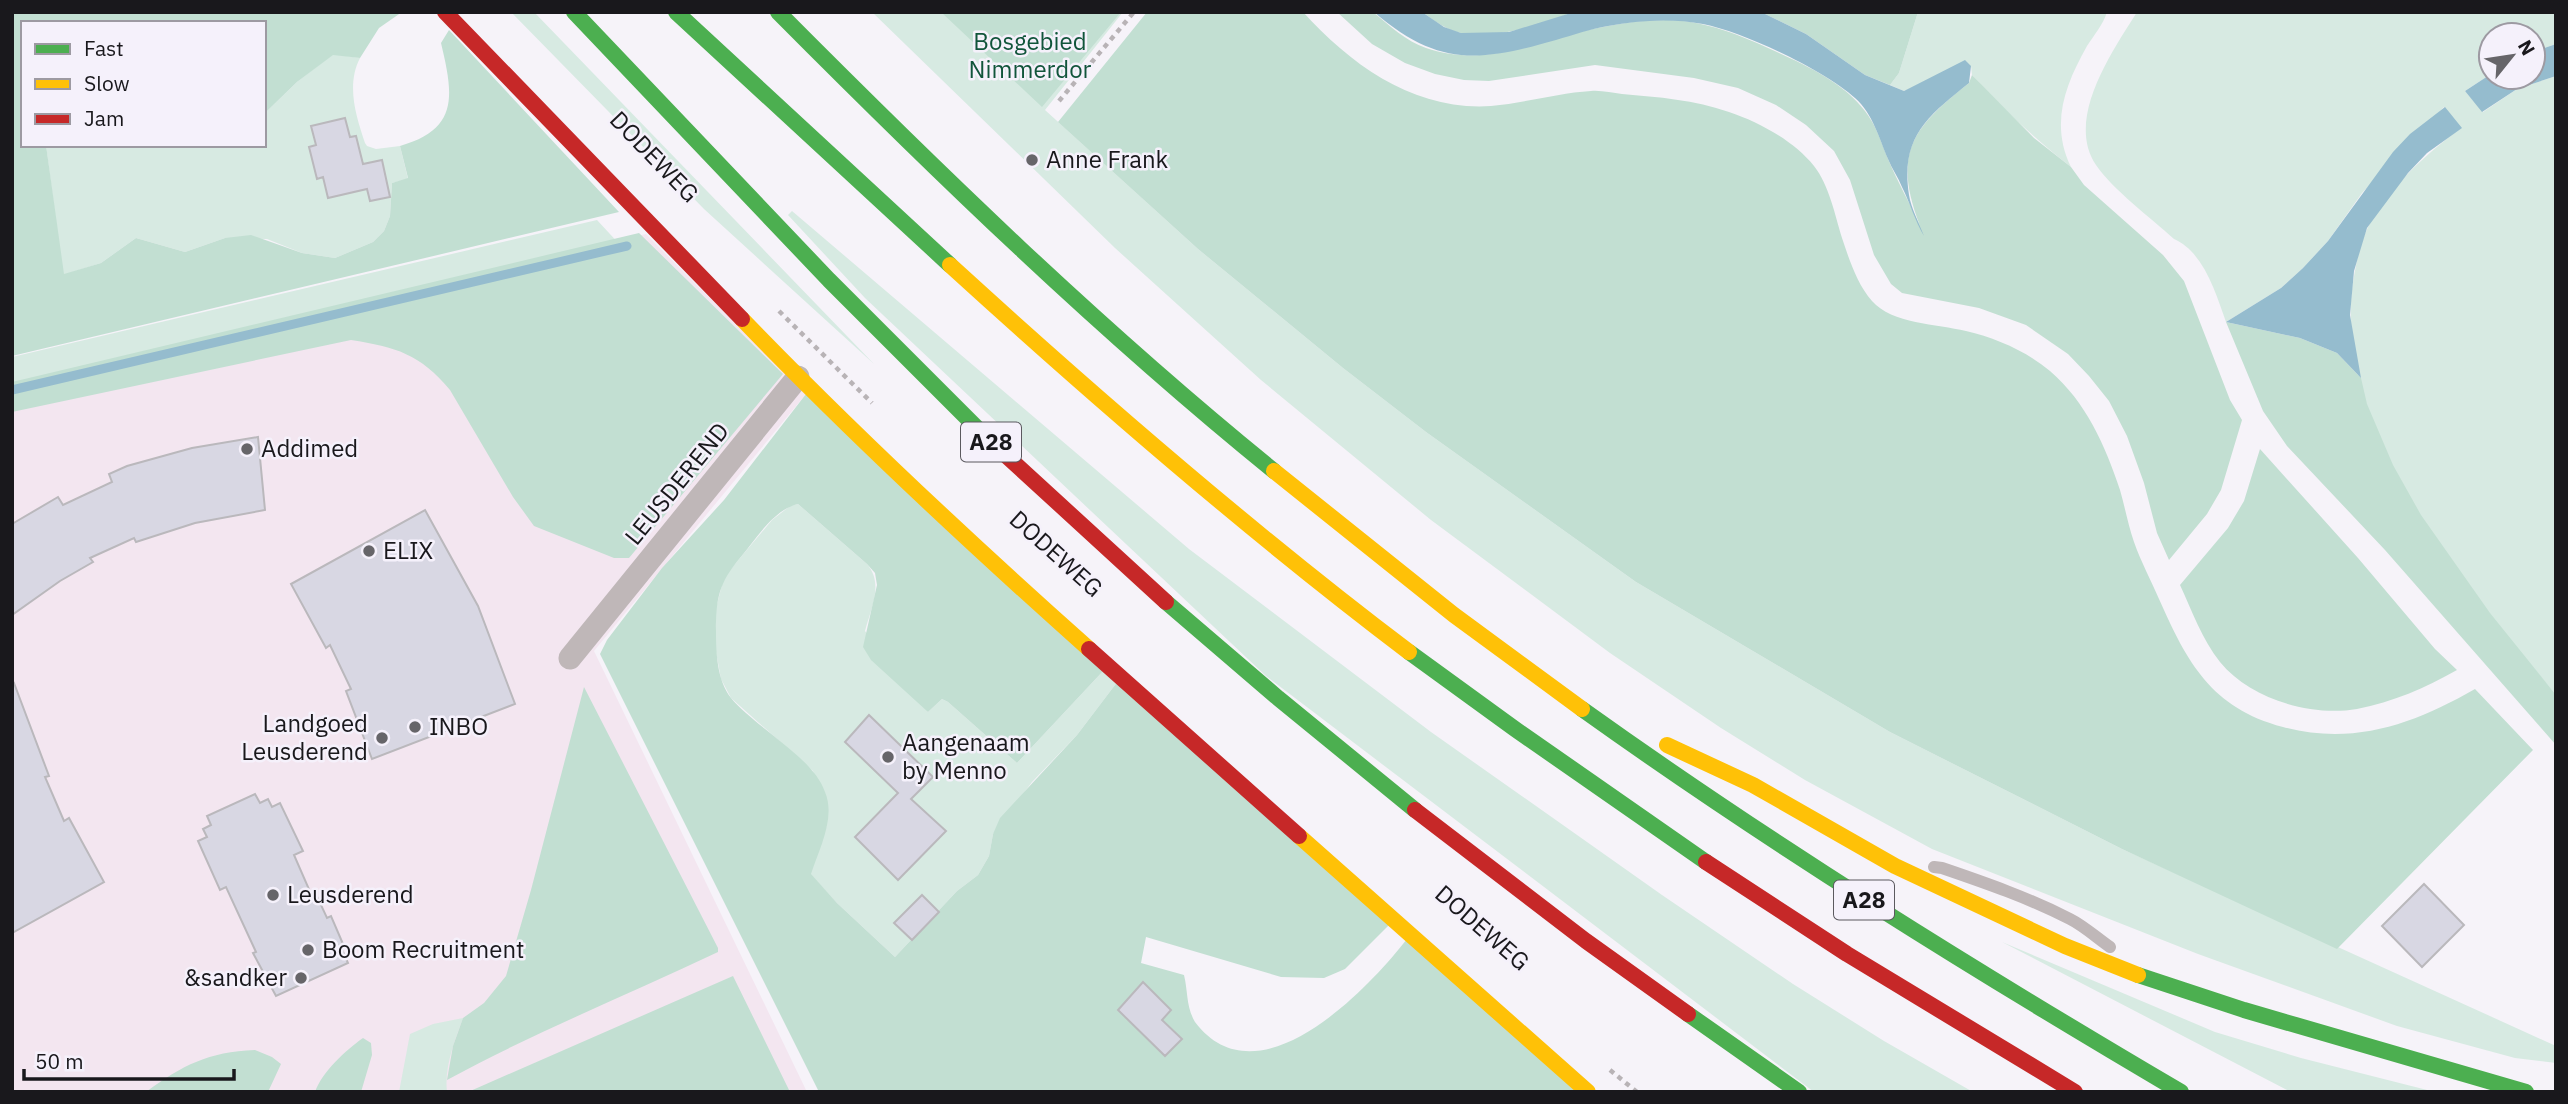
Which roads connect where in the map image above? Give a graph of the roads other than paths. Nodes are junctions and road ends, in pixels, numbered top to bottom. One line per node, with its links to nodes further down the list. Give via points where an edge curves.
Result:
1 (445, 12): 7 (main road, DODEWEG)
2 (574, 12): 14 (main road, A28, via 985,437 1219,648 1444,832 1693,1019)
3 (676, 12): 6 (main road, A28)
4 (692, 12): 6 (main road, A28)
5 (778, 12): 9 (main road, A28, via 1017,246 1234,439)
6 (831, 152): 15 (main road, A28, via 969,283 1199,484 1445,677 1703,861)
7 (798, 377): 8 (street, LEUSDEREND); 13 (main road, DODEWEG, via 998,568)
8 (570, 658)
9 (1558, 692): 10 (main road, A28, via 1752,785); 16 (main road, A28, via 1802,862)
10 (1895, 866): 11 (main road, A28, via 2030,931); 11 (lane, A28, via 1942,868 1999,887 2072,920)
11 (2159, 983): 12 (main road, A28)
12 (2502, 1089): 17 (main road, A28)
13 (1588, 1092)
14 (1799, 1092)
15 (2075, 1092)
16 (2181, 1092)
17 (2526, 1092)

